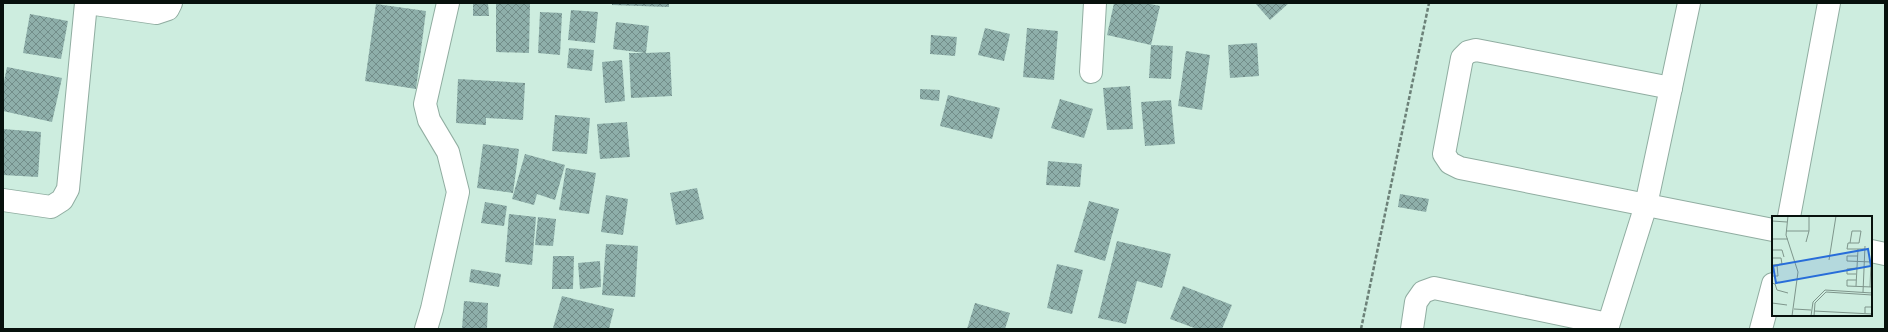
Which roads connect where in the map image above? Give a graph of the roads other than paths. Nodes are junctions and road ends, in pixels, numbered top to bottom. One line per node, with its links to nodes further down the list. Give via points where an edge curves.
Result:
1 (87, 3): 2 (street, via 156,12 168,9); 9 (street, via 68,189 62,200 51,207)
2 (170, 3)
3 (448, 3): 17 (street, via 425,104 429,120 448,152 458,192)
4 (1095, 3): 7 (street)
5 (1689, 3): 8 (street)
6 (1829, 3): 11 (street)
7 (1091, 72)
8 (1671, 88): 10 (street); 10 (street, via 1476,50 1468,52 1462,58 1444,154 1450,163 1460,168)
9 (3, 200)
10 (1646, 205): 12 (street); 16 (street)
11 (1789, 216)
12 (1772, 230)
13 (1872, 251): 14 (street)
14 (1885, 254)
15 (1772, 288): 19 (street)
16 (1608, 326): 18 (street, via 1434,288 1422,292 1416,302)
17 (426, 329)
18 (1412, 329)
19 (1761, 329)

